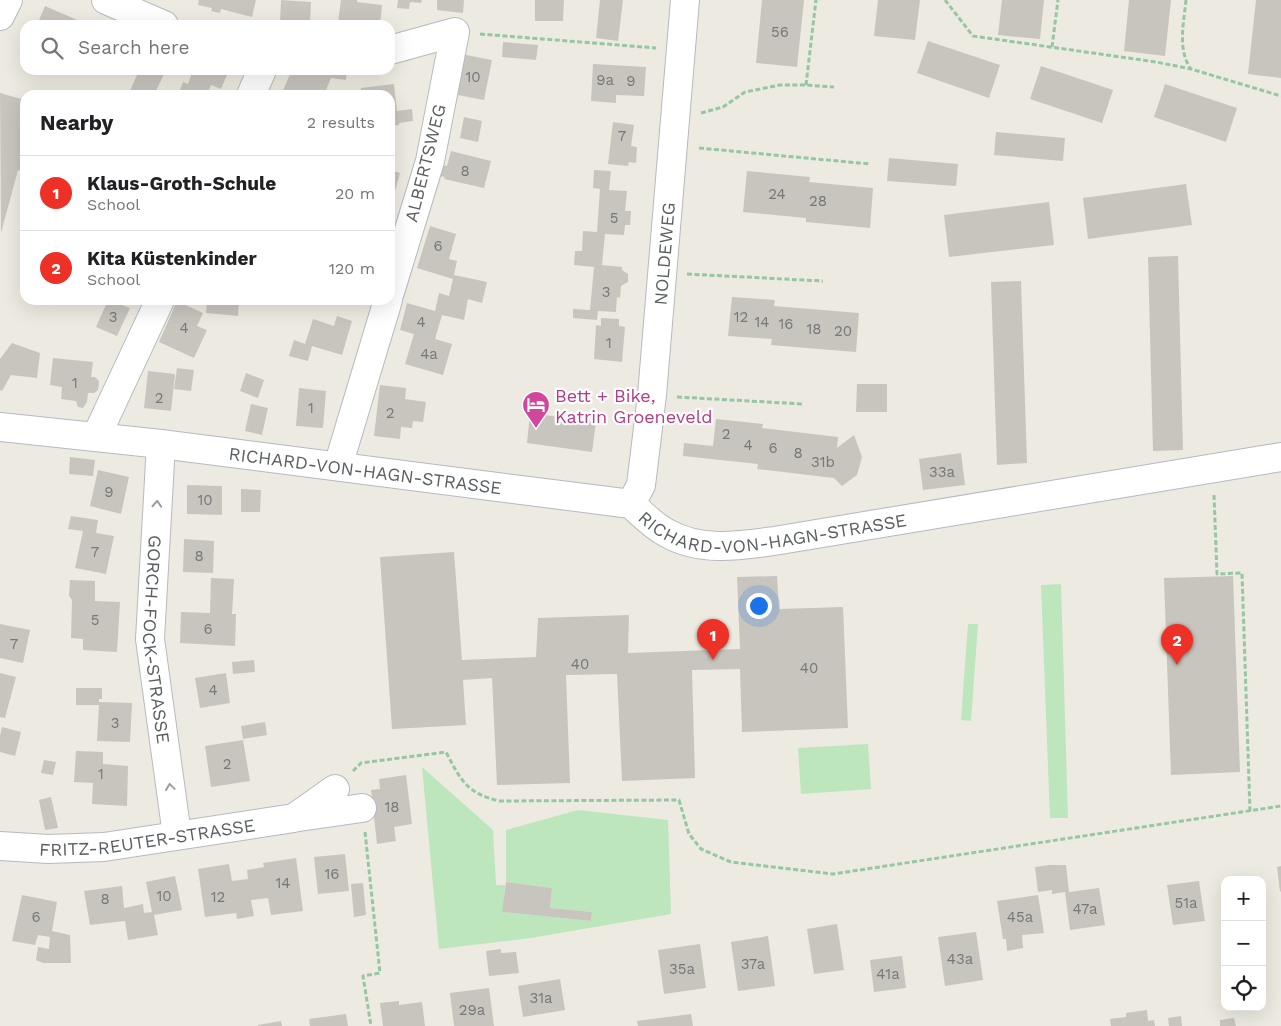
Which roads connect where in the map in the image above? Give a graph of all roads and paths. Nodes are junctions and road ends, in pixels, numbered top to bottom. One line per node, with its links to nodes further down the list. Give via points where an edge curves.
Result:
1 (8, 0): 8 (street)
2 (106, 0): 9 (street)
3 (685, 0): 13 (street, NOLDEWEG)
4 (816, 0): 16 (path)
5 (945, 0): 11 (path, via 973,36)
6 (1058, 0): 11 (path)
7 (1186, 0): 14 (path, via 1182,34 1186,62)
8 (0, 16)
9 (152, 20)
10 (455, 32): 12 (street); 13 (path); 24 (street, ALBERTSWEG, via 430,161)
11 (1052, 47): 14 (path)
12 (395, 49)
13 (680, 50): 20 (street, NOLDEWEG)
14 (1191, 70): 19 (path)
15 (260, 75): 18 (street)
16 (806, 85): 17 (path); 20 (path, via 780,85 745,92 723,107 694,114)
17 (834, 87)
18 (253, 90)
19 (1281, 96)
20 (676, 112): 21 (street, NOLDEWEG)
21 (673, 146): 22 (path); 23 (street, NOLDEWEG)
22 (870, 164)
23 (662, 273): 25 (path); 28 (street, NOLDEWEG)
24 (395, 276)
25 (823, 281)
26 (158, 305): 31 (street)
27 (386, 305): 34 (street)
28 (652, 395): 29 (path); 36 (street, NOLDEWEG, via 641,484)
29 (803, 404)
30 (0, 427): 31 (street, RICHARD-VON-HAGN-STRASSE)
31 (96, 437): 32 (street, RICHARD-VON-HAGN-STRASSE)
32 (161, 444): 34 (street, RICHARD-VON-HAGN-STRASSE); 42 (street, GORCH-FOCK-STRASSE, one-way to 32, via 150,639)
33 (1281, 457): 35 (street, RICHARD-VON-HAGN-STRASSE)
34 (338, 466): 36 (street, RICHARD-VON-HAGN-STRASSE)
35 (1214, 468): 36 (street, RICHARD-VON-HAGN-STRASSE, via 741,546 709,546 685,541 667,534); 40 (path, via 1217,574 1242,573)
36 (631, 504)
37 (335, 789): 40 (path, via 361,764 446,752 460,778 482,796 499,801 679,800 689,834 701,849 731,862 833,874); 41 (street, FRITZ-REUTER-STRASSE)
38 (1281, 806): 40 (path)
39 (362, 808): 41 (street, FRITZ-REUTER-STRASSE); 44 (path, via 380,973 363,976)
40 (1250, 811)
41 (294, 818): 42 (street, FRITZ-REUTER-STRASSE)
42 (177, 835): 43 (street, FRITZ-REUTER-STRASSE, via 104,847 48,849)
43 (0, 846)
44 (371, 1026)

